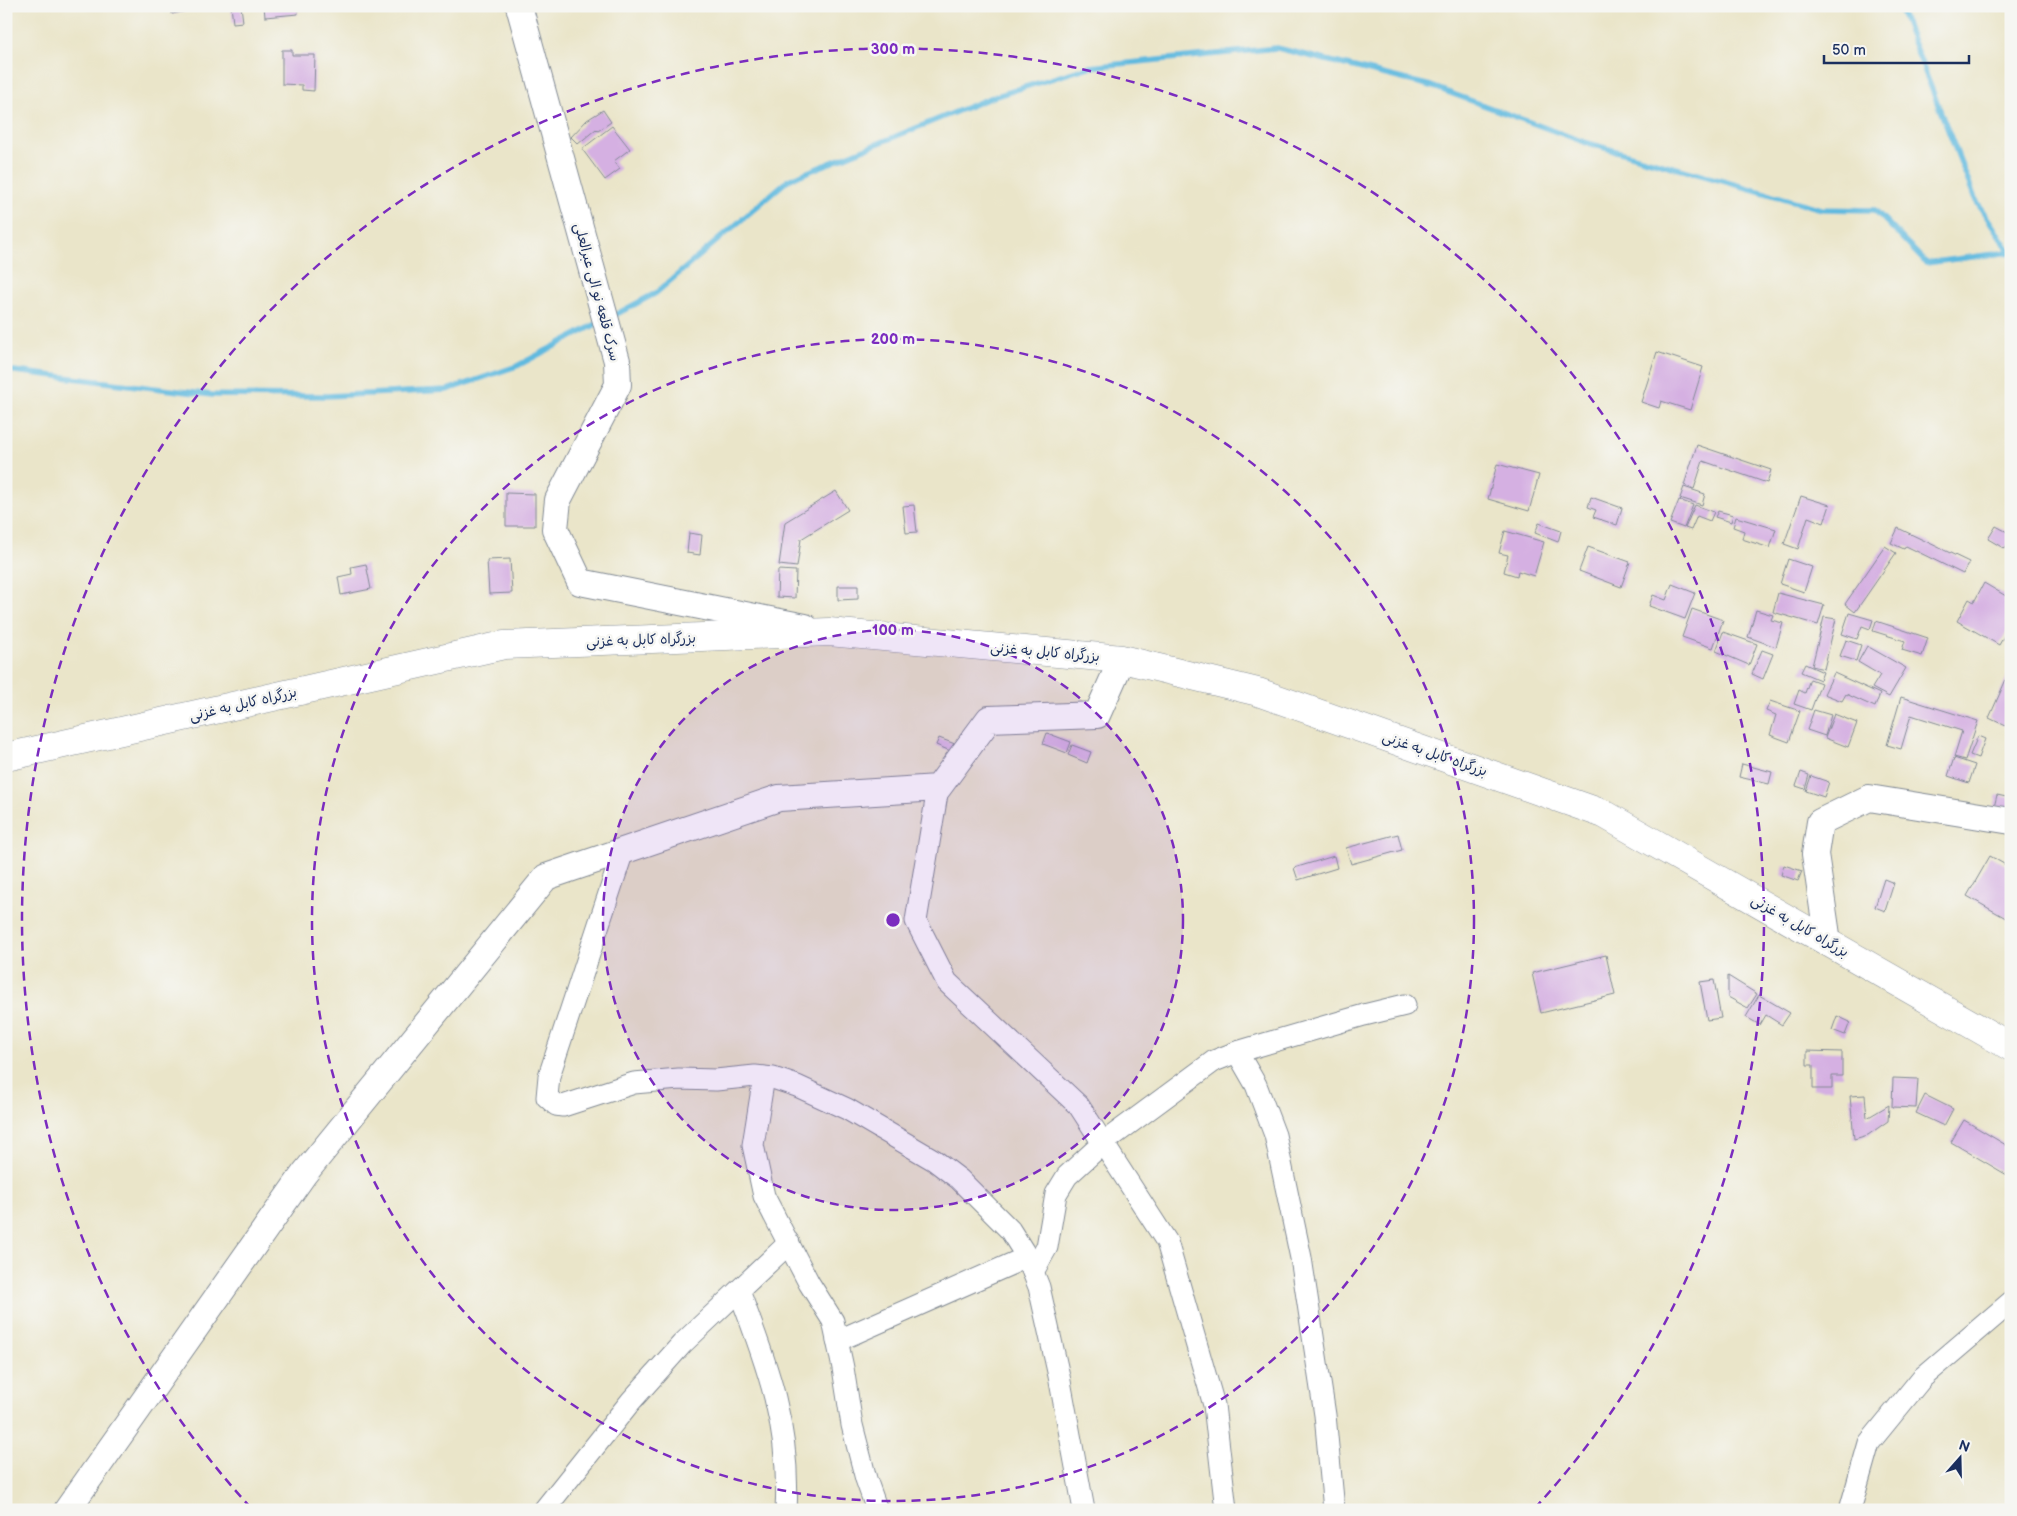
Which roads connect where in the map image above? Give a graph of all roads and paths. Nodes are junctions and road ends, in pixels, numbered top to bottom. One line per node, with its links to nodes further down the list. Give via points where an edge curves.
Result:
1 (518, 6): 2 (street, سرک قلعه نو الی عبرالعلی, via 617,361 618,385 558,500 554,529 580,582)
2 (828, 632): 3 (highway, بزرگراه کابل به غزنی); 4 (highway, بزرگراه کابل به غزنی, via 504,645)
3 (1122, 659): 5 (street, via 1097,715 989,719); 8 (highway, بزرگراه کابل به غزنی, via 1258,692 1604,814)
4 (6, 758)
5 (938, 788): 7 (street, via 779,798); 13 (street, via 916,921 947,982 1079,1106)
6 (2011, 821): 8 (street, via 1868,798 1820,822 1815,854)
7 (623, 851): 12 (street, via 550,1076 547,1097 556,1106 563,1106 634,1083); 19 (street, via 546,877 304,1174)
8 (1828, 942): 10 (highway, بزرگراه کابل به غزنی)
9 (1404, 1005): 11 (street)
10 (2011, 1047)
11 (1237, 1052): 13 (street, via 1214,1061); 25 (street, via 1256,1084 1277,1145 1301,1258 1325,1415)
12 (764, 1077): 14 (street, via 752,1145 764,1196); 15 (street, via 797,1086 847,1109 934,1160 959,1179 1010,1230)
13 (1103, 1143): 15 (street, via 1060,1185 1047,1247); 24 (street, via 1167,1242 1214,1405)
14 (789, 1243): 16 (street); 18 (street, via 833,1321)
15 (1030, 1264): 18 (street); 23 (street, via 1039,1287)
16 (739, 1290): 20 (street, via 682,1344 631,1401); 21 (street, via 779,1408 787,1460)
17 (2011, 1302): 26 (street, via 1922,1378 1869,1443)
18 (837, 1341): 22 (street, via 852,1425)
19 (67, 1510)
20 (544, 1510)
21 (786, 1510)
22 (877, 1510)
23 (1084, 1510)
24 (1226, 1510)
25 (1334, 1510)
26 (1850, 1510)

